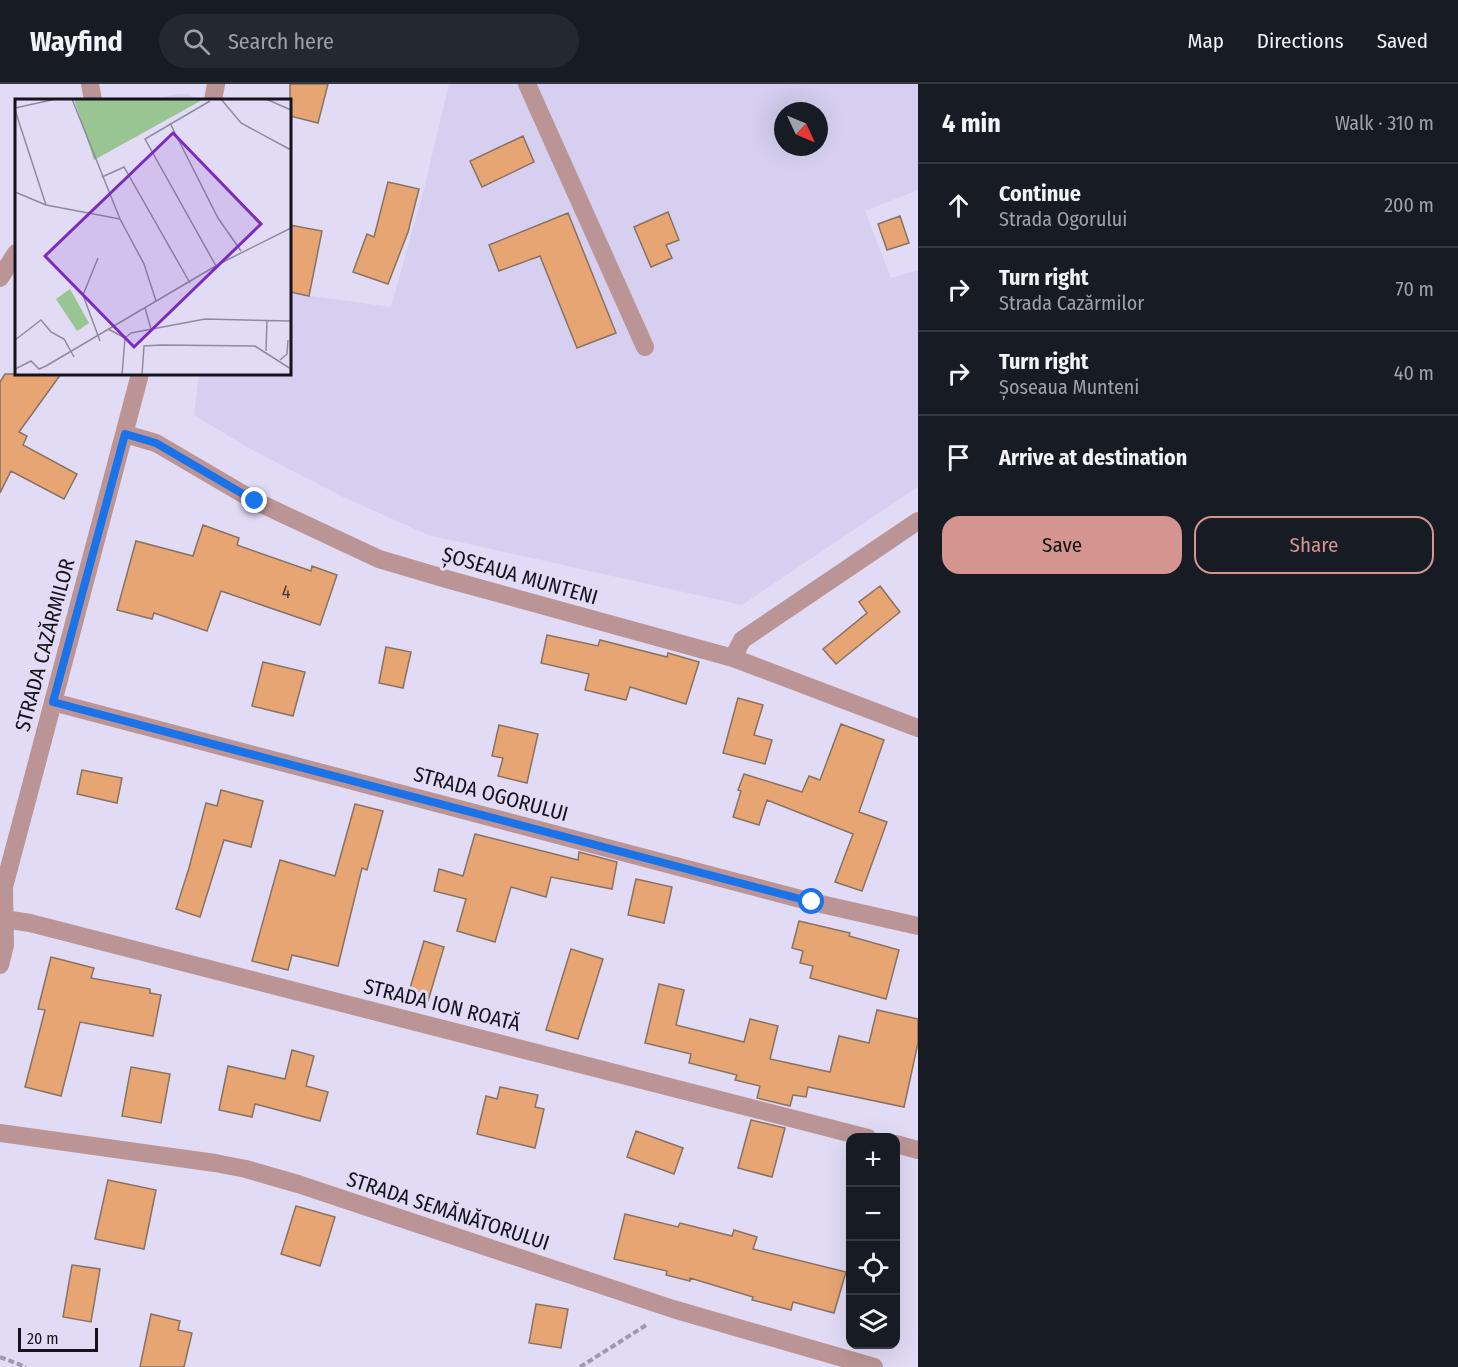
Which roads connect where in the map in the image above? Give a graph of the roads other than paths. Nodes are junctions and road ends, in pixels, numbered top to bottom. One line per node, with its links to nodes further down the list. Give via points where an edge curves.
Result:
1 (90, 84): 4 (street)
2 (216, 84): 5 (street)
3 (527, 84): 8 (street)
4 (93, 99)
5 (213, 99)
6 (15, 256): 7 (street)
7 (8, 274)
8 (645, 347)
9 (140, 375): 10 (street, STRADA CAZĂRMILOR)
10 (125, 434): 12 (street, ȘOSEAUA MUNTENI, via 156,443 255,501 379,559); 13 (street, STRADA CAZĂRMILOR)
11 (918, 521): 12 (street, via 742,640)
12 (733, 658): 14 (street, ȘOSEAUA MUNTENI)
13 (53, 702): 15 (street, STRADA CAZĂRMILOR, via 4,887); 16 (street, STRADA OGORULUI, via 812,902)
14 (918, 728)
15 (4, 919): 17 (street, STRADA CAZĂRMILOR, via 5,945); 19 (street, STRADA ION ROATĂ)
16 (918, 926)
17 (0, 965)
18 (0, 1132): 22 (street, STRADA SEMĂNĂTORULUI, via 246,1169 673,1309)
19 (852, 1133)
20 (900, 1145): 21 (street)
21 (918, 1150)
22 (874, 1367)

